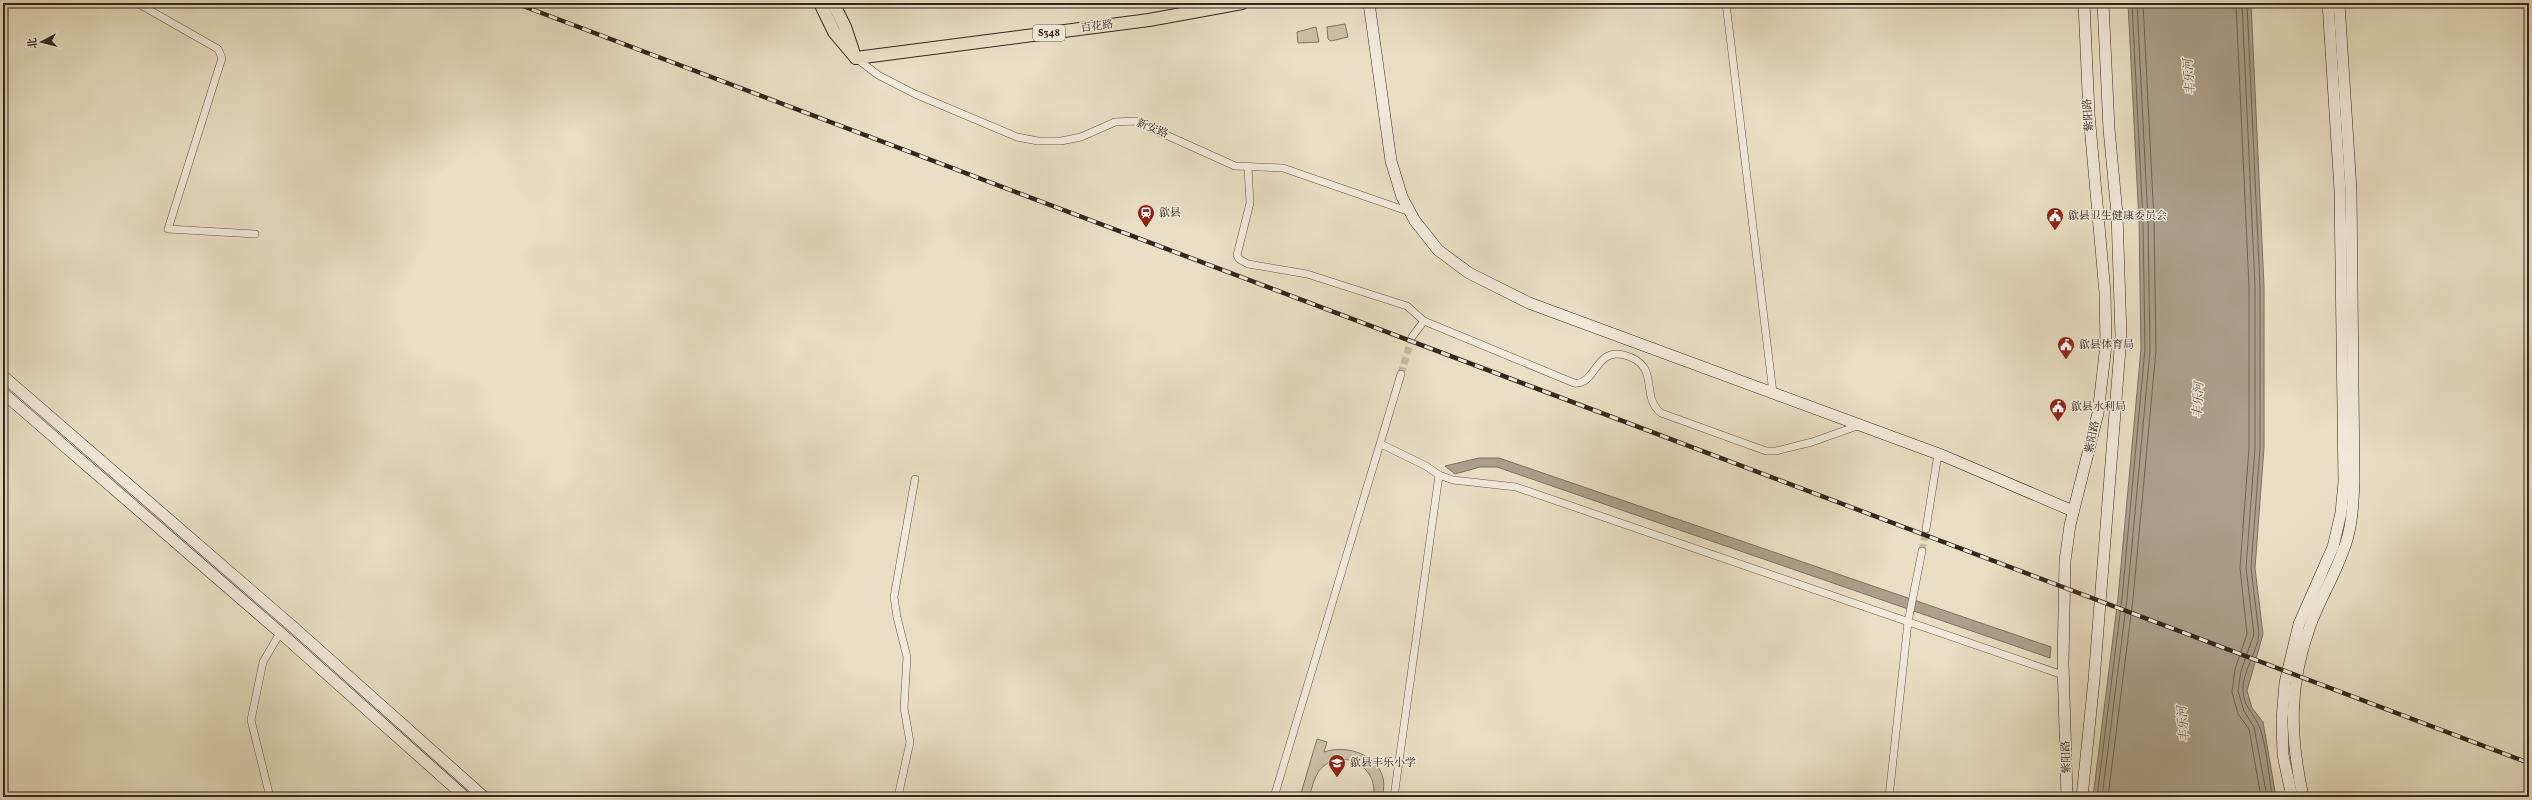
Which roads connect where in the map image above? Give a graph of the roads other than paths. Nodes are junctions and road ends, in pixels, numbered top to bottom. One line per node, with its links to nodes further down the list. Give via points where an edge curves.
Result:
1 (137, 3): 14 (street, via 218,49 222,58 168,229)
2 (820, 3): 11 (main road, 新安路, via 834,32)
3 (833, 3): 11 (main road)
4 (1242, 3): 11 (main road, 百花路 / S348, via 1149,20)
5 (1369, 3): 13 (main road, via 1391,161 1397,185)
6 (1726, 3): 20 (street)
7 (2084, 3): 26 (main road, 紫阳路, via 2089,114 2105,293 2106,332 2098,413)
8 (2103, 3): 40 (main road, 紫阳路, via 2109,129 2117,214 2121,336 2094,680)
9 (2328, 3): 41 (main road, via 2340,190 2344,482 2334,547 2299,624 2285,683 2283,755)
10 (2339, 3): 42 (main road, via 2351,190 2354,482 2352,514 2344,551 2309,628 2295,685 2294,753)
11 (856, 58): 12 (street, 新安路, via 878,75 916,94 1017,137 1038,141 1061,141 1081,137 1115,122 1135,121 1229,164)
12 (1248, 168): 13 (street, 新安路, via 1283,168); 15 (street, via 1250,203 1237,250 1239,259 1267,269 1308,274 1407,306)
13 (1410, 212): 20 (main road, via 1424,233 1448,258 1516,296)
14 (255, 234)
15 (1424, 321): 16 (street); 21 (street, via 1579,384 1587,379 1602,359 1616,354 1626,355 1647,370 1652,400 1661,413 1761,450 1776,451)
16 (1412, 337)
17 (1401, 374): 22 (street)
18 (3, 376): 34 (main road, via 292,626)
19 (3, 393): 30 (main road)
20 (1773, 393): 21 (main road)
21 (1860, 425): 23 (main road)
22 (1381, 444): 24 (street); 36 (street)
23 (1938, 454): 26 (main road); 27 (street)
24 (1439, 475): 29 (street, via 1453,480 1516,487); 37 (street)
25 (914, 479): 35 (street, via 894,597 896,617 907,657 904,712 910,742)
26 (2073, 511): 31 (main road, 紫阳路, via 2065,561)
27 (1926, 529)
28 (1922, 551): 29 (street)
29 (1908, 619): 31 (street); 38 (street)
30 (280, 633): 32 (street, via 263,662 251,720); 33 (main road)
31 (2063, 675): 39 (main road, 紫阳路)
32 (270, 797)
33 (465, 797)
34 (484, 797)
35 (898, 797)
36 (1274, 797)
37 (1394, 797)
38 (1889, 797)
39 (2067, 797)
40 (2082, 797)
41 (2292, 797)
42 (2303, 797)

